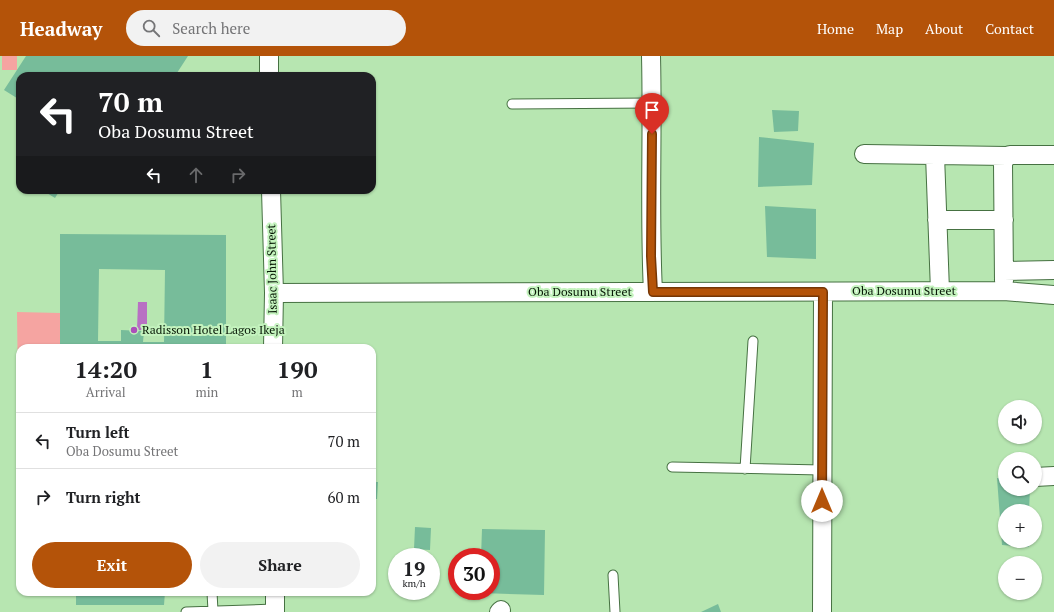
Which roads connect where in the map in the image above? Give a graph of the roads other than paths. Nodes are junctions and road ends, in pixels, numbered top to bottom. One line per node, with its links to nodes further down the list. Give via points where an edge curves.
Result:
1 (269, 56): 3 (street)
2 (651, 56): 4 (street)
3 (269, 72)
4 (652, 103): 5 (lane); 15 (street)
5 (512, 104)
6 (864, 154): 7 (street)
7 (935, 155): 9 (street); 11 (street)
8 (1054, 155): 9 (street)
9 (1007, 156): 12 (street, via 1003,163)
10 (271, 194): 17 (street, Isaac John Street)
11 (937, 220): 12 (street); 14 (street)
12 (1004, 220): 13 (street, via 1004,276)
13 (1054, 270)
14 (940, 291): 16 (street, Oba Dosumu Street); 18 (street, Oba Dosumu Street)
15 (653, 292): 16 (street, Oba Dosumu Street); 17 (street, Oba Dosumu Street)
16 (823, 292): 23 (street)
17 (274, 293): 20 (street, Isaac John Street)
18 (1054, 294)
19 (753, 341): 22 (lane)
20 (273, 344)
21 (672, 467): 22 (lane)
22 (745, 469): 23 (lane)
23 (822, 470): 32 (street)
24 (1054, 476): 25 (street)
25 (1042, 477)
26 (613, 575): 31 (lane)
27 (212, 596): 29 (lane)
28 (275, 604): 29 (lane)
29 (213, 611): 30 (lane)
30 (186, 612)
31 (615, 612)
32 (822, 612)

